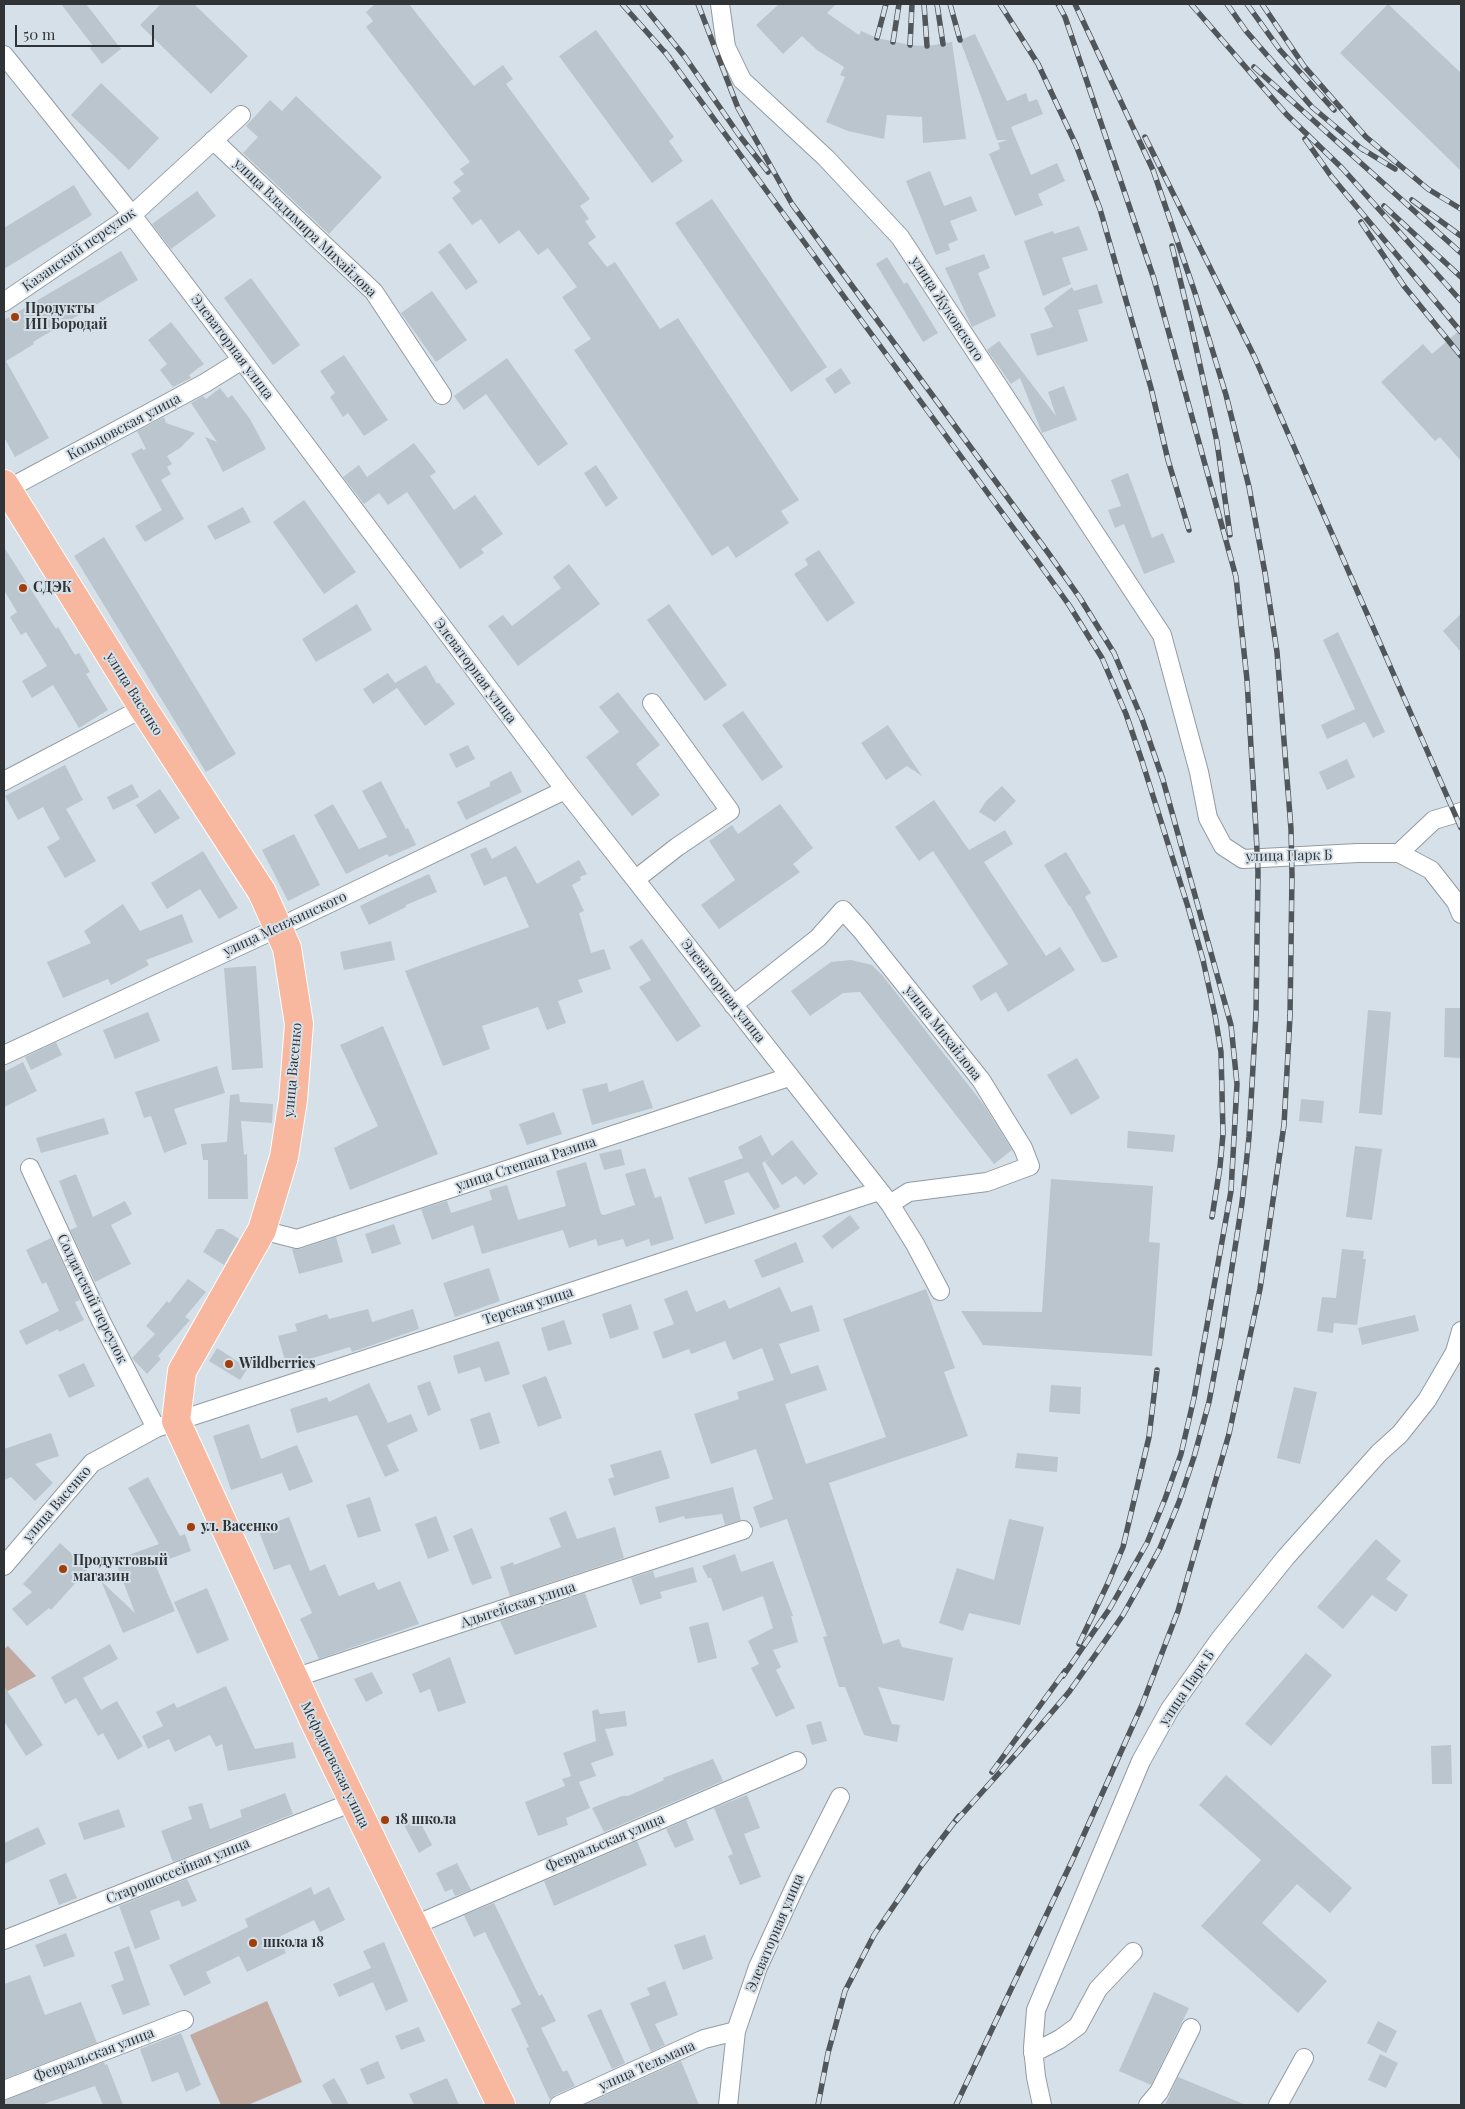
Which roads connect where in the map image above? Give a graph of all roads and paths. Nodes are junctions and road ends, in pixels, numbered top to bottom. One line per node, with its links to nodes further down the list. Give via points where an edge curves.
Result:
1 (720, 4): 10 (street, улица Жуковского, via 726,47 742,80 826,158 900,237)
2 (4, 55): 5 (street, Элеваторная улица)
3 (240, 115): 4 (street, Казанский переулок)
4 (213, 140): 5 (street, Казанский переулок); 8 (street, улица Владимира Михайлова, via 374,292)
5 (132, 216): 6 (street, Казанский переулок); 7 (street, Элеваторная улица)
6 (4, 302)
7 (242, 360): 9 (street, Кольцовская улица, via 205,383); 14 (street, Элеваторная улица)
8 (442, 396)
9 (5, 488): 12 (main road, улица Васенко)
10 (1162, 635): 16 (street, улица Парк Б, via 1208,818 1224,846 1243,859)
11 (652, 703): 17 (street, via 730,811)
12 (143, 708): 13 (street); 19 (main road, улица Васенко, via 262,892)
13 (4, 781)
14 (565, 790): 17 (street, Элеваторная улица); 19 (street, улица Менжинского)
15 (1461, 812): 16 (street, via 1434,820)
16 (1399, 853): 18 (street, улица Парк Б, via 1431,870 1456,902)
17 (636, 879): 20 (street, Элеваторная улица)
18 (1461, 914)
19 (278, 928): 21 (street, улица Менжинского); 26 (main road, улица Васенко, via 287,948 299,1024 293,1100 284,1157)
20 (733, 1005): 22 (street, Элеваторная улица); 23 (street, улица Михайлова, via 818,938 843,910 981,1080 1023,1148)
21 (4, 1054)
22 (789, 1077): 25 (street, Элеваторная улица); 26 (street, улица Степана Разина, via 297,1239)
23 (1030, 1166): 25 (street, Терская улица, via 987,1182)
24 (30, 1168): 29 (street, Солдатский переулок, via 101,1321)
25 (884, 1197): 27 (street, Элеваторная улица, via 915,1244); 29 (street, Терская улица)
26 (262, 1230): 29 (main road, улица Васенко, via 182,1371)
27 (940, 1291)
28 (1461, 1331): 42 (street, улица Парк Б, via 1455,1352 1427,1400 1400,1434 1286,1557 1220,1639 1170,1709 1141,1760 1036,2010)
29 (166, 1425): 31 (street, улица Васенко, via 92,1463); 32 (main road, Мефодиевская улица)
30 (743, 1530): 32 (street, Адыгейская улица)
31 (4, 1566)
32 (294, 1678): 35 (main road, Мефодиевская улица)
33 (797, 1761): 36 (street, Февральская улица)
34 (840, 1797): 41 (street, Элеваторная улица, via 758,1967)
35 (353, 1802): 36 (main road, Мефодиевская улица); 37 (street, Старошоссейная улица)
36 (413, 1926): 45 (main road, Мефодиевская улица)
37 (4, 1940)
38 (1133, 1952): 42 (street, via 1098,1989 1078,2026)
39 (184, 2020): 44 (street, Февральская улица)
40 (1191, 2028): 49 (street, via 1159,2092)
41 (736, 2031): 46 (street, улица Тельмана, via 704,2039); 47 (street, Элеваторная улица)
42 (1033, 2053): 48 (street, улица Парк Б)
43 (1304, 2058): 50 (street)
44 (4, 2090)
45 (501, 2105)
46 (559, 2105)
47 (728, 2105)
48 (1042, 2105)
49 (1148, 2105)
50 (1278, 2105)

